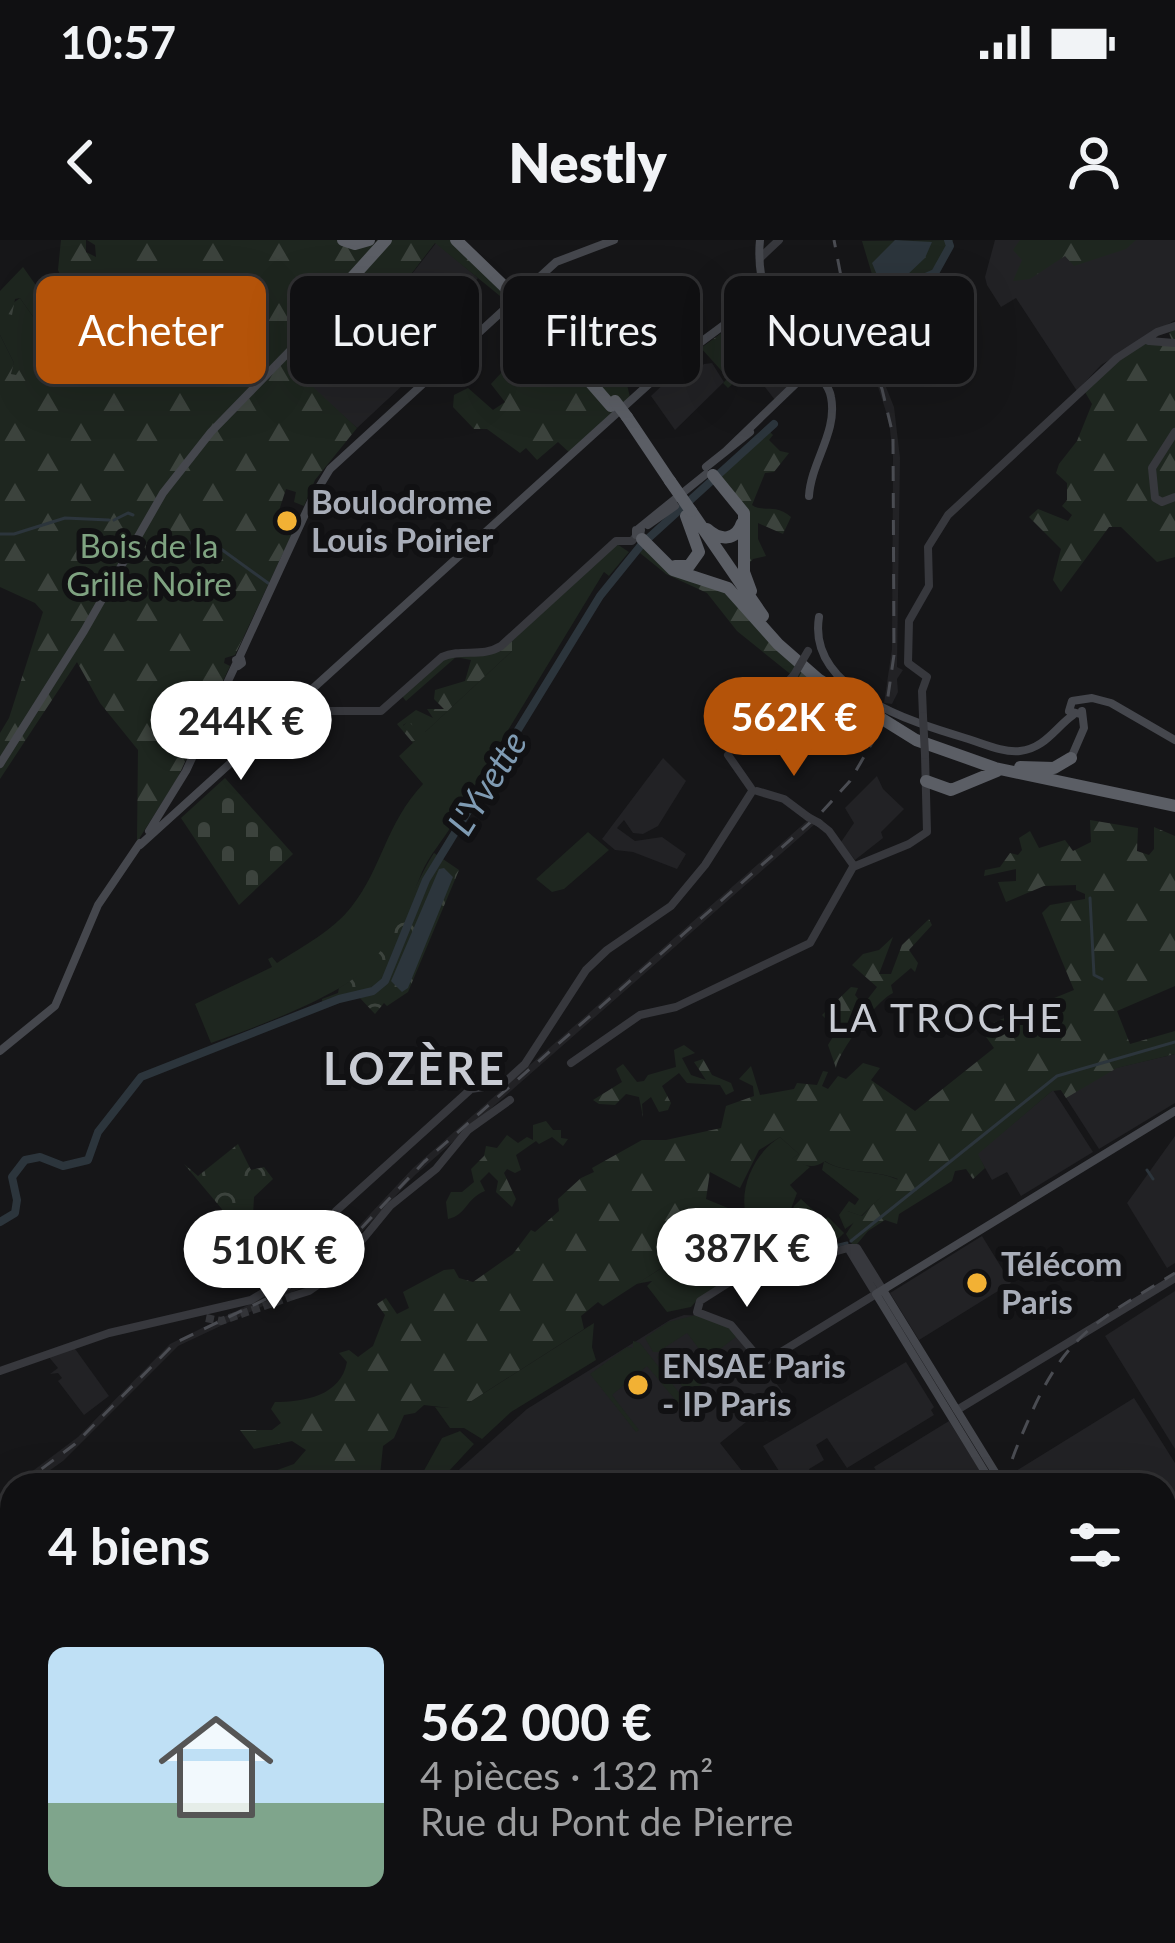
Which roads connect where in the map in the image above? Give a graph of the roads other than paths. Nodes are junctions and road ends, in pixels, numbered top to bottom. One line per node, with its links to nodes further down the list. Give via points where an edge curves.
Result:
1 (343, 240): 2 (highway)
2 (372, 240): 10 (main road)
3 (386, 240): 11 (highway)
4 (457, 240): 14 (highway)
5 (468, 240): 13 (highway)
6 (614, 240): 44 (main road, via 556,262 330,469 185,773)
7 (760, 240): 9 (main road)
8 (779, 240): 9 (street)
9 (759, 260): 12 (main road)
10 (349, 276)
11 (354, 276)
12 (763, 276)
13 (503, 279)
14 (503, 281)
15 (724, 325): 32 (main road, via 670,365)
16 (1164, 335): 17 (street); 39 (street, bridge, via 1115,359 961,500 928,547 928,591 907,629 908,661 927,677)
17 (1175, 343)
18 (290, 351): 37 (main road, via 211,432 154,507)
19 (596, 384): 26 (highway, bridge)
20 (801, 384): 23 (main road)
21 (823, 384): 24 (main road, via 832,416)
22 (1175, 432): 25 (street, via 1152,476 1154,498)
23 (709, 475): 26 (highway, via 739,512 740,527 723,538); 27 (main road); 30 (highway, via 744,513 746,581)
24 (809, 496)
25 (1175, 497)
26 (691, 516): 27 (highway, via 700,546 694,563 682,568); 28 (highway); 30 (highway)
27 (642, 536): 28 (highway, via 678,572 723,585); 32 (street, via 616,541 496,650 449,654 381,711)
28 (753, 615): 35 (highway, via 838,694)
29 (819, 617): 31 (main road)
30 (781, 638): 38 (highway, via 843,691 914,734)
31 (817, 641): 33 (main road, via 842,679 872,701 1000,748 1044,741); 41 (street, bridge, via 728,751)
32 (290, 711): 44 (main road)
33 (1075, 711): 34 (main road, via 1095,699); 36 (main road, via 1084,728)
34 (1175, 740)
35 (954, 757): 38 (highway); 39 (highway, via 964,770 958,784)
36 (1071, 758): 38 (highway, via 1054,768)
37 (0, 764)
38 (1017, 770): 40 (highway); 43 (highway); 43 (highway)
39 (926, 778): 40 (highway); 42 (street)
40 (941, 788): 42 (highway)
41 (753, 790): 45 (street, bridge, via 784,799 830,831); 53 (street, via 671,906 586,970 541,1045 503,1084 471,1089 336,1211 335,1246 327,1255 256,1297 92,1337)
42 (927, 797): 45 (street, via 923,837)
43 (1175, 803)
44 (137, 849): 46 (main road, via 88,922 51,1012)
45 (855, 867): 47 (street, via 810,943 676,1007 640,1015)
46 (0, 1051)
47 (571, 1063)
48 (510, 1100): 52 (street, via 468,1130 321,1284)
49 (1175, 1111): 51 (main road)
50 (1175, 1278): 54 (street)
51 (879, 1292): 51 (street, via 763,1363 731,1325 697,1312 700,1301 733,1280 848,1248 857,1248); 54 (main road); 55 (main road)
52 (293, 1296)
53 (0, 1371)
54 (957, 1411): 56 (main road)
55 (986, 1473)
56 (996, 1473)

